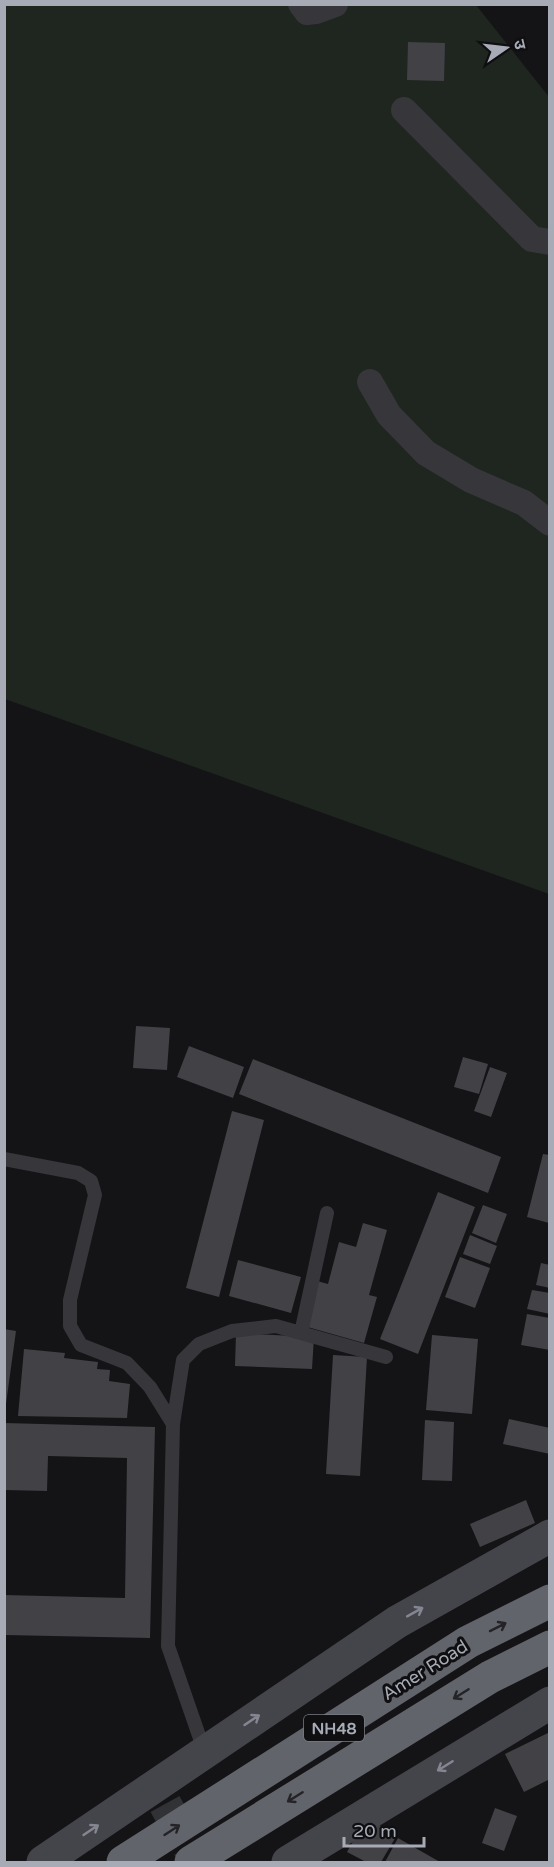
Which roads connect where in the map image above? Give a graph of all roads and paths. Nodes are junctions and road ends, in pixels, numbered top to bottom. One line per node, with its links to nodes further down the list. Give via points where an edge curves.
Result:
1 (301, 4): 2 (street, via 307,12)
2 (335, 4)
3 (404, 110): 4 (street, via 532,238)
4 (549, 242)
5 (370, 382): 6 (street, via 389,415 426,453 471,480 524,503)
6 (549, 523)
7 (4, 1159): 11 (lane, via 78,1173 91,1180 95,1195 70,1300 70,1326 81,1345 127,1363 150,1387)
8 (327, 1213): 9 (lane)
9 (301, 1333): 10 (lane); 11 (lane, via 276,1326 232,1331 199,1344 183,1360)
10 (386, 1357)
11 (173, 1424): 16 (lane, via 168,1646)
12 (549, 1536): 16 (street, one-way to 12, via 397,1622)
13 (549, 1601): 18 (highway, Amer Road / NH48, one-way to 13, via 468,1642)
14 (549, 1647): 19 (highway, NH48, one-way to 19, via 490,1677)
15 (549, 1703): 20 (street, one-way to 20)
16 (205, 1753): 17 (street, one-way to 16, via 160,1795)
17 (43, 1863)
18 (123, 1863)
19 (191, 1863)
20 (288, 1863)

